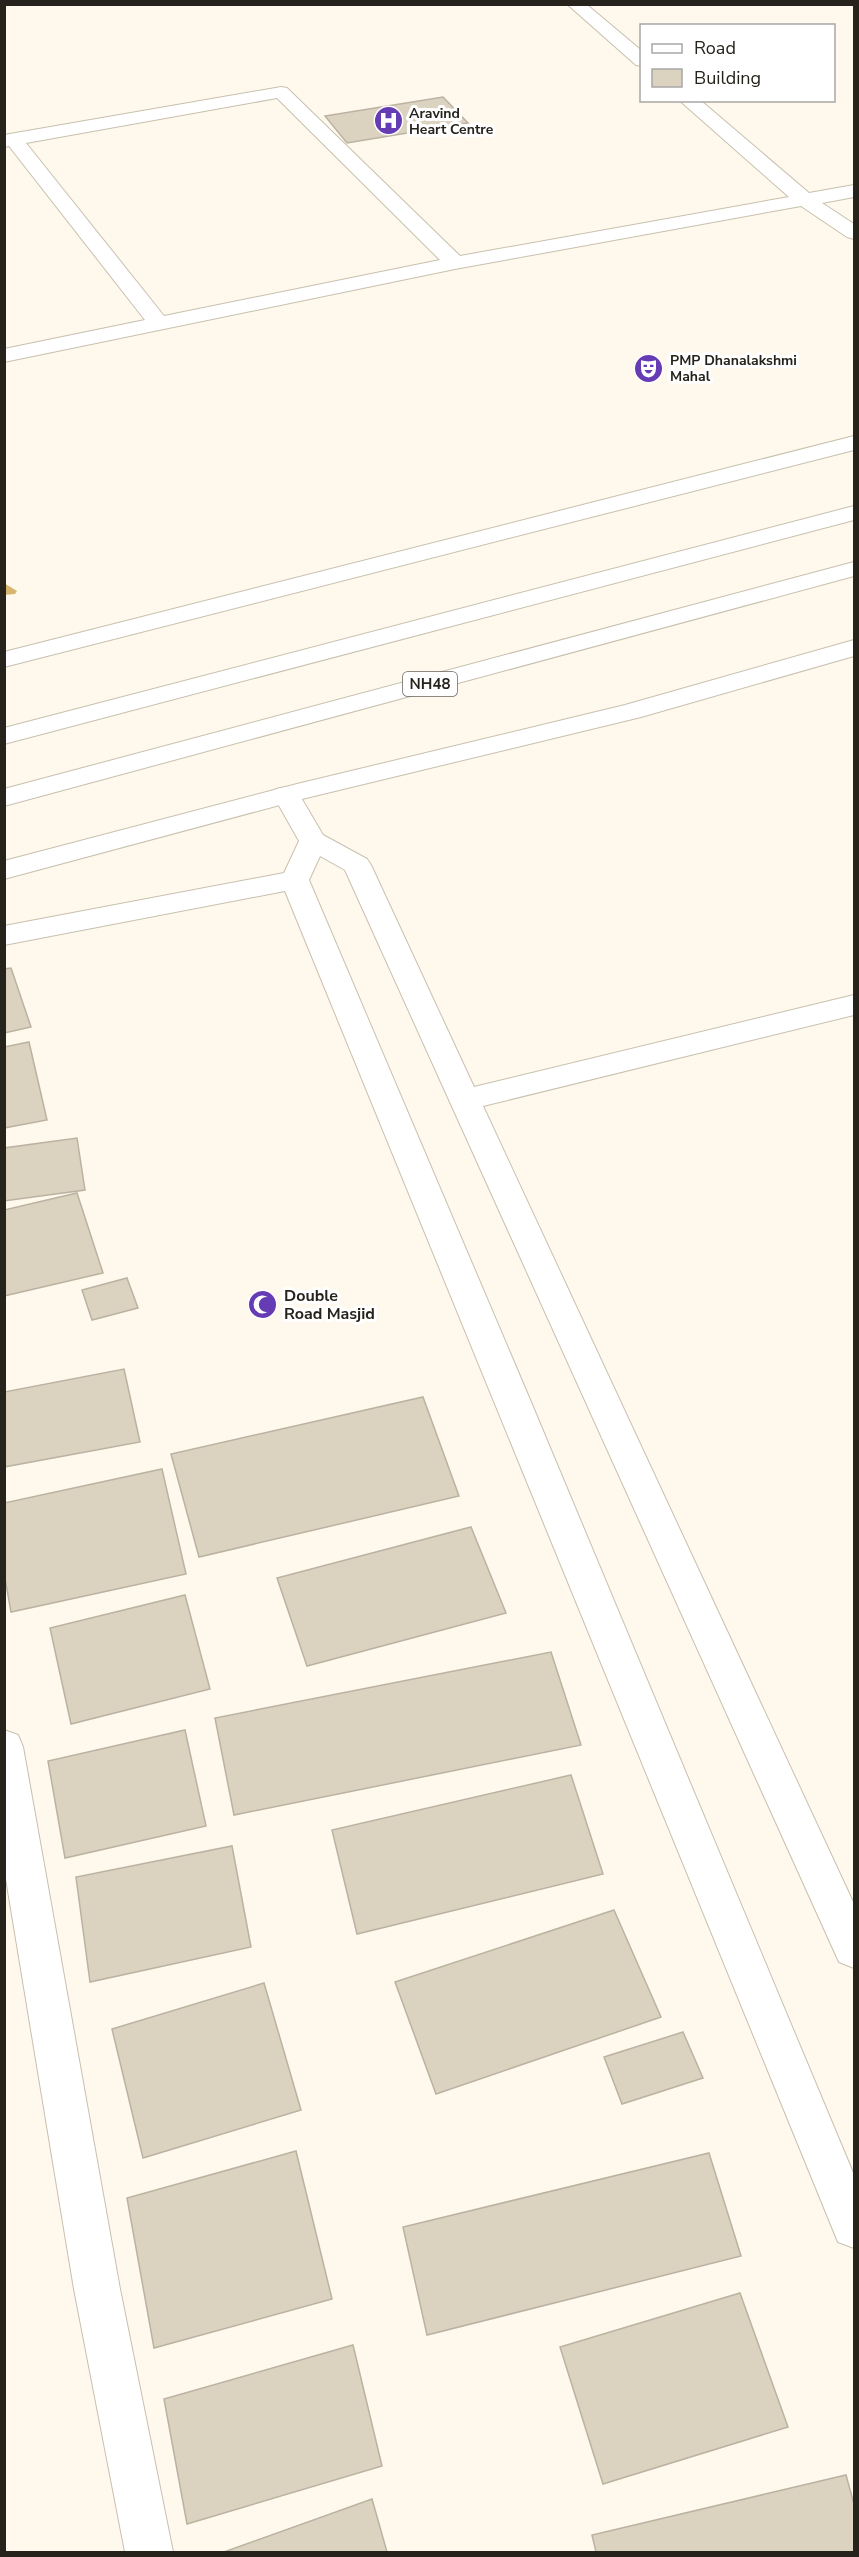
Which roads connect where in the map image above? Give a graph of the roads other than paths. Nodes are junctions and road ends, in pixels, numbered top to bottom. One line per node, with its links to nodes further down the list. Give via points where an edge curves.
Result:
1 (575, 4): 2 (main road)
2 (640, 59)
3 (690, 102): 6 (main road)
4 (9, 140): 8 (main road, via 281,92); 9 (main road)
5 (855, 191): 6 (main road)
6 (806, 201): 7 (main road); 8 (main road)
7 (855, 233)
8 (455, 263): 9 (main road)
9 (159, 323): 10 (main road)
10 (4, 356)
11 (855, 442): 15 (main road)
12 (855, 513): 16 (main road)
13 (855, 569): 18 (main road, NH48)
14 (855, 648): 17 (main road, via 632,711)
15 (4, 660)
16 (4, 736)
17 (286, 795): 19 (main road); 20 (main road)
18 (4, 798)
19 (313, 841): 21 (main road); 24 (main road, via 357,865)
20 (4, 870)
21 (295, 880): 22 (main road); 27 (main road)
22 (4, 936)
23 (855, 1005): 24 (main road)
24 (463, 1100): 26 (main road)
25 (4, 1747): 28 (main road, via 97,2289)
26 (855, 1948)
27 (855, 2226)
28 (149, 2553)

